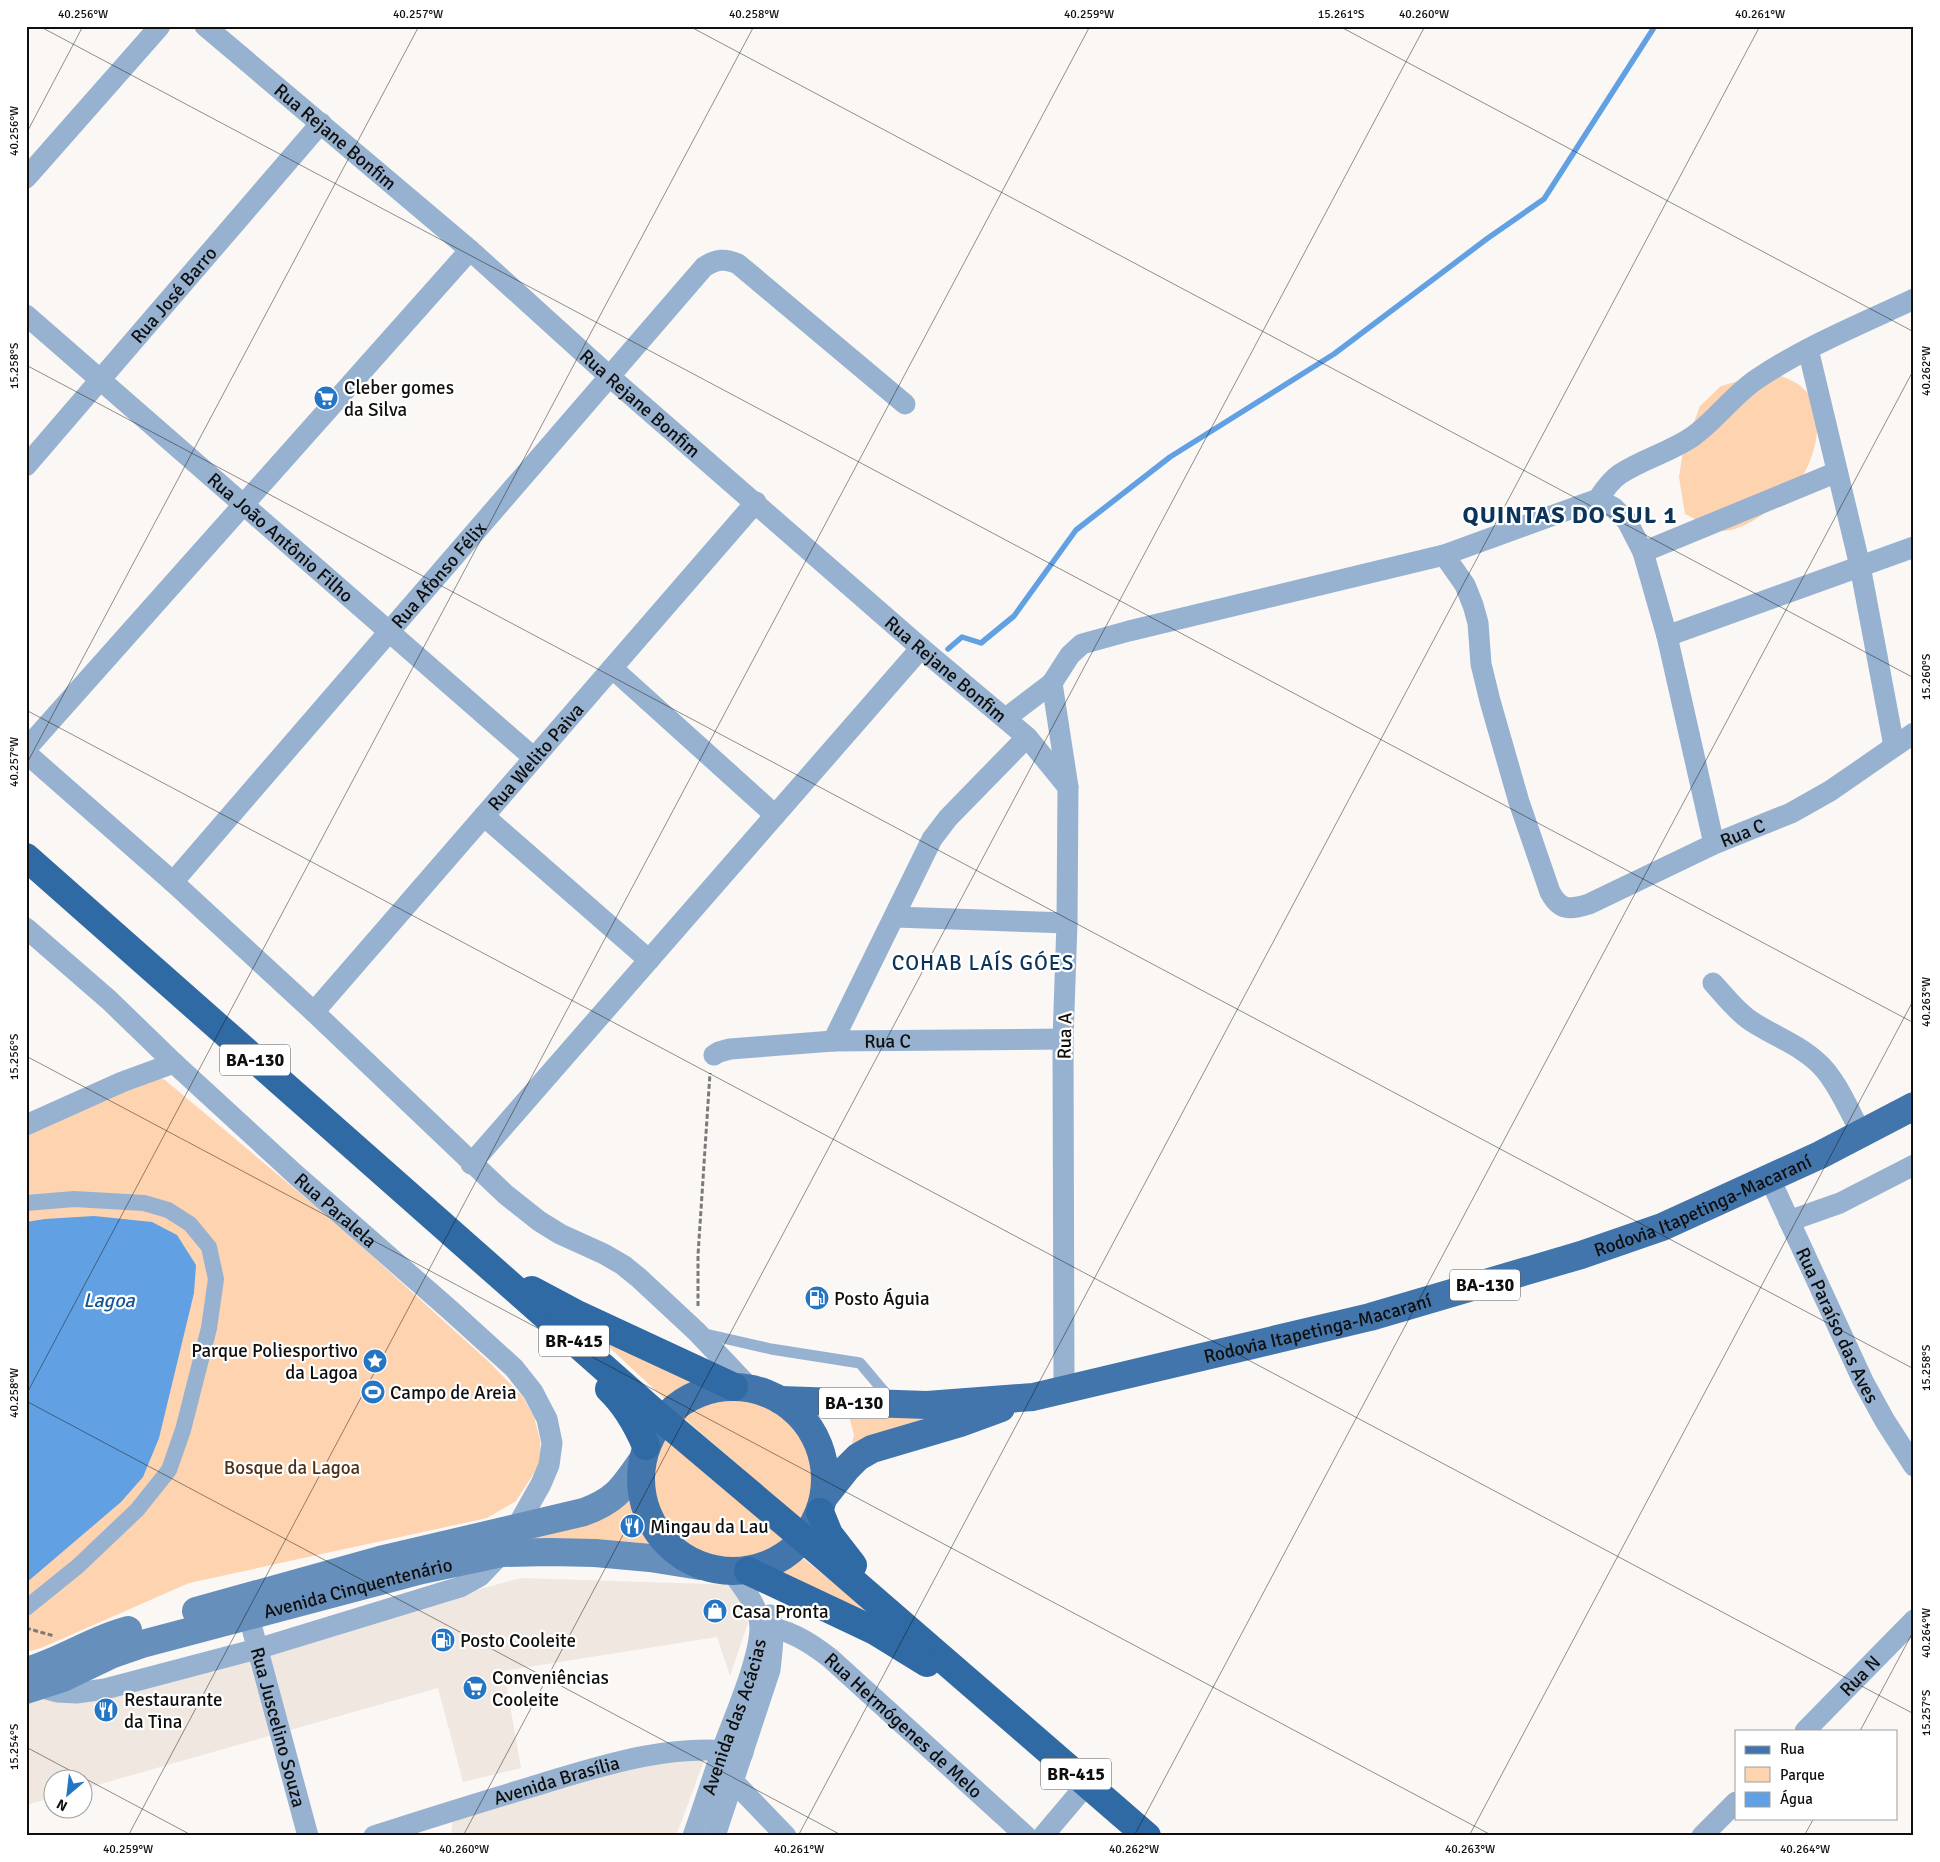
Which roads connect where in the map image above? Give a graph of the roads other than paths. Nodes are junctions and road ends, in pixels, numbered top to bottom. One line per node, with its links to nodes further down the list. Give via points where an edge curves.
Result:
1 (160, 26): 4 (street)
2 (205, 26): 3 (street, Rua Rejane Bonfim)
3 (321, 123): 5 (street, Rua Rejane Bonfim); 10 (street, Rua José Barro)
4 (26, 178)
5 (470, 250): 9 (street, Rua Rejane Bonfim); 16 (street)
6 (1914, 299): 8 (street)
7 (26, 315): 10 (street, Rua João Antônio Filho)
8 (1808, 349): 13 (street); 14 (street, via 1735,395 1691,437 1619,474)
9 (609, 376): 11 (street, Rua Afonso Félix, via 704,267 711,262 728,260 738,264); 15 (street, Rua Rejane Bonfim); 21 (street, Rua Afonso Félix)
10 (100, 380): 12 (street, Rua José Barro); 16 (street, Rua João Antônio Filho)
11 (905, 404)
12 (26, 466)
13 (1837, 472): 18 (street); 20 (street)
14 (1598, 499): 18 (street, via 1627,521); 19 (street)
15 (756, 502): 23 (street, Rua Rejane Bonfim); 24 (street, Rua Welito Paiva)
16 (244, 504): 21 (street, Rua João Antônio Filho); 30 (street)
17 (1914, 547): 20 (street)
18 (1643, 552): 22 (street)
19 (1444, 555): 25 (street, via 1082,644 1070,655); 35 (street, Rua C, via 1465,585 1473,605 1478,623 1481,664 1514,783 1554,900 1568,908 1589,904)
20 (1860, 566): 22 (street); 29 (street)
21 (389, 631): 31 (street, Rua João Antônio Filho); 37 (street, Rua Afonso Félix)
22 (1667, 636): 35 (street)
23 (921, 648): 26 (street, Rua Rejane Bonfim); 33 (street)
24 (612, 668): 31 (street, Rua Welito Paiva); 33 (street)
25 (1052, 683): 26 (street); 32 (street, Rua A)
26 (1006, 718): 28 (street, Rua Rejane Bonfim)
27 (1914, 733): 29 (street, Rua C)
28 (1027, 737): 32 (street, Rua Rejane Bonfim); 38 (street, via 948,818 932,839)
29 (1894, 746): 35 (street, Rua C, via 1830,791 1799,808)
30 (26, 751): 37 (street)
31 (534, 758): 34 (street, Rua Welito Paiva)
32 (1068, 787): 39 (street, Rua A)
33 (775, 815): 41 (street)
34 (484, 816): 41 (street); 43 (street, Rua Welito Paiva)
35 (1714, 844)
36 (26, 857): 56 (highway, BA-130)
37 (172, 882): 43 (street)
38 (895, 917): 39 (street); 45 (street)
39 (1067, 923): 44 (street, Rua A)
40 (26, 928): 47 (street, Rua Paralela, via 109,1000)
41 (649, 960): 51 (street)
42 (1713, 983): 50 (street, via 1750,1020 1794,1046 1824,1069)
43 (314, 1012): 51 (street)
44 (1063, 1039): 45 (street, Rua C); 59 (street, Rua A)
45 (833, 1041): 46 (street, Rua C, via 730,1049)
46 (714, 1055)
47 (174, 1063): 49 (street, via 122,1082); 67 (street, Rua Paralela, via 507,1361 533,1392 547,1419 552,1443 549,1465)
48 (1914, 1106): 50 (main road, Rodovia Itapetinga-Macaraní / BA-130)
49 (26, 1125)
50 (1861, 1133): 53 (main road, Rodovia Itapetinga-Macaraní / BA-130)
51 (471, 1164): 57 (street, via 539,1221 623,1266)
52 (1914, 1165): 55 (street, via 1840,1203)
53 (1770, 1179): 55 (street, Rua Paraíso das Aves); 59 (main road, Rodovia Itapetinga-Macaraní / BA-130, via 1662,1227 1500,1280 1370,1317)
54 (26, 1204): 72 (street, via 74,1198 144,1204 168,1210 190,1224 210,1247 216,1279 209,1328 183,1430 168,1470 137,1510 78,1566)
55 (1789, 1221): 65 (street, Rua Paraíso das Aves, via 1863,1381)
56 (484, 1264): 58 (highway, via 579,1315); 63 (highway, BR-415); 64 (highway, via 617,1396 636,1425)
57 (697, 1332): 58 (street); 62 (lane, via 770,1349 860,1363)
58 (742, 1388): 61 (main road); 63 (main road, via 709,1390 687,1398)
59 (1064, 1390): 60 (main road, Rodovia Itapetinga-Macaraní / BA-130)
60 (1033, 1397): 62 (main road, Rodovia Itapetinga-Macaraní / BA-130, via 927,1405); 66 (main road, via 872,1449 847,1468)
61 (780, 1400): 62 (main road, BA-130); 66 (main road, via 793,1409 814,1434 824,1464)
62 (895, 1404)
63 (662, 1419): 64 (main road, via 652,1432); 68 (highway, BR-415)
64 (644, 1454): 67 (main road, Avenida Cinquentenário, via 614,1497 602,1505); 70 (main road, via 640,1478 645,1510 661,1538 672,1549)
65 (1914, 1466)
66 (822, 1504): 68 (main road); 78 (highway, via 829,1534 853,1565)
67 (514, 1529): 69 (street, Rua Paralela); 77 (main road, Avenida Cinquentenário, via 380,1560 108,1635 58,1659)
68 (804, 1539): 71 (main road, via 779,1560); 78 (highway, BR-415)
69 (502, 1553): 70 (main road, Avenida Cinquentenário, via 595,1553); 73 (main road, Avenida Cinquentenário, via 422,1570); 76 (street, Rua Paralela, via 480,1576 460,1587)
70 (700, 1566): 71 (main road)
71 (742, 1571): 75 (street, Avenida das Acácias, via 750,1597); 78 (highway, via 875,1631)
72 (26, 1608)
73 (248, 1617): 76 (street, Rua Juscelino Souza); 77 (main road, Avenida Cinquentenário, via 113,1654 63,1678)
74 (1914, 1620): 79 (street, Rua N)
75 (766, 1626): 80 (street, Avenida das Acácias, via 758,1640); 89 (street, Rua Hermógenes de Melo, via 808,1641 830,1658)
76 (257, 1649): 77 (street, Rua Paralela, via 105,1689 58,1692); 84 (street, Rua Juscelino Souza)
77 (31, 1683)
78 (1004, 1713): 82 (highway, BR-415)
79 (1806, 1730)
80 (733, 1751): 81 (street, Avenida das Acácias); 85 (street, Avenida Brasília, via 683,1751 597,1767); 86 (street, Avenida das Acácias)
81 (733, 1781): 87 (street, Avenida das Acácias); 88 (street)
82 (1088, 1784): 90 (street); 91 (highway, BR-415)
83 (1735, 1803): 92 (street)
84 (308, 1836)
85 (374, 1836)
86 (693, 1836)
87 (715, 1836)
88 (786, 1836)
89 (1026, 1836)
90 (1042, 1836)
91 (1147, 1836)
92 (1702, 1836)

